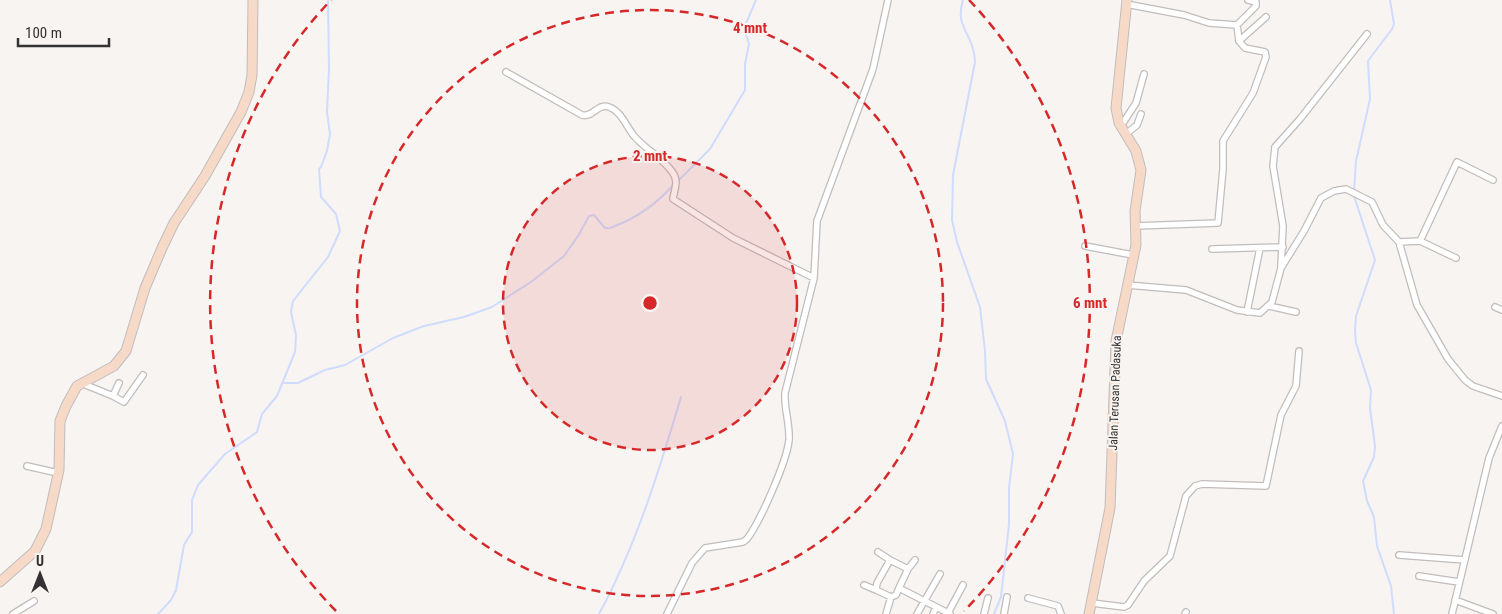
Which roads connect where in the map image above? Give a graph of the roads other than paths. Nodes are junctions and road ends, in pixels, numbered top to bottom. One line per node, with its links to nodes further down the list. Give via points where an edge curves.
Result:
1 (254, 0): 35 (street, via 252,75 241,112 162,248 145,288 126,351 114,366)
2 (888, 0): 25 (street, via 873,69 817,221)
3 (1248, 0): 6 (street, via 1257,4)
4 (1127, 2): 6 (street, via 1209,23); 12 (street, Jalan Terusan Padasuka, via 1116,108)
5 (1266, 17): 8 (street)
6 (1236, 26): 8 (street)
7 (1367, 34): 19 (street, via 1276,146 1273,166 1283,226)
8 (1239, 41): 15 (street, via 1245,48 1264,52 1266,57 1253,93 1223,141 1220,220 1205,225)
9 (506, 72): 25 (street, via 582,115 605,106 618,112 635,137 673,173 676,186 673,199 733,238)
10 (1144, 74): 12 (street, via 1136,103)
11 (1141, 114): 13 (street, via 1137,125)
12 (1120, 126): 13 (street, Jalan Terusan Padasuka)
13 (1126, 134): 15 (street, Jalan Terusan Padasuka, via 1140,165)
14 (1493, 180): 16 (street, via 1456,162)
15 (1135, 226): 22 (street, Jalan Terusan Padasuka)
16 (1420, 241): 17 (street); 23 (street)
17 (1399, 242): 24 (street, via 1382,225 1372,202 1346,189 1339,189 1321,198); 37 (street, via 1417,305 1448,359 1473,386)
18 (1085, 246): 22 (street)
19 (1283, 247): 21 (street); 24 (street)
20 (1212, 248): 21 (street)
21 (1260, 248): 30 (street)
22 (1133, 255): 26 (street, Jalan Terusan Padasuka)
23 (1456, 258)
24 (1281, 268): 27 (street)
25 (814, 278): 66 (street, via 785,393 789,433 784,460 747,540 705,548 692,563)
26 (1127, 285): 30 (street, via 1186,290); 62 (street, Jalan Terusan Padasuka, via 1116,341 1110,508)
27 (1269, 306): 30 (street, via 1260,313); 31 (street)
28 (1495, 307): 29 (street)
29 (1502, 310)
30 (1247, 312)
31 (1296, 312)
32 (1298, 351): 62 (street, via 1296,386 1281,415 1266,486 1195,486 1186,496 1170,556 1144,581 1128,606)
33 (143, 375): 36 (street, via 124,402)
34 (119, 383): 36 (street)
35 (81, 384): 36 (street); 40 (street, via 74,391 60,421)
36 (113, 396)
37 (1502, 396)
38 (1502, 426): 45 (street, via 1489,458)
39 (27, 466): 40 (street)
40 (58, 473): 49 (street, via 49,522 40,543)
41 (878, 552): 43 (street)
42 (1398, 555): 45 (street)
43 (890, 560): 46 (street); 54 (street)
44 (915, 560): 46 (street)
45 (1465, 560): 50 (street)
46 (908, 569): 53 (street)
47 (940, 574): 61 (street)
48 (1419, 576): 50 (street)
49 (0, 582)
50 (1459, 582): 59 (street)
51 (864, 585): 54 (street)
52 (964, 585): 64 (street)
53 (899, 588): 55 (street); 61 (street)
54 (876, 590): 55 (street)
55 (891, 597): 67 (street)
56 (1007, 597): 71 (street)
57 (988, 598): 70 (street)
58 (1028, 598): 72 (street, via 1058,606)
59 (1455, 600): 74 (street); 75 (street)
60 (34, 601): 65 (street)
61 (924, 601): 63 (street); 68 (street)
62 (1092, 602): 73 (street, Jalan Terusan Padasuka)
63 (936, 607): 64 (street); 69 (street)
64 (949, 613)
65 (13, 614)
66 (667, 614)
67 (886, 614)
68 (917, 614)
69 (933, 614)
70 (984, 614)
71 (1004, 614)
72 (1061, 614)
73 (1090, 614)
74 (1452, 614)
75 (1493, 614)

